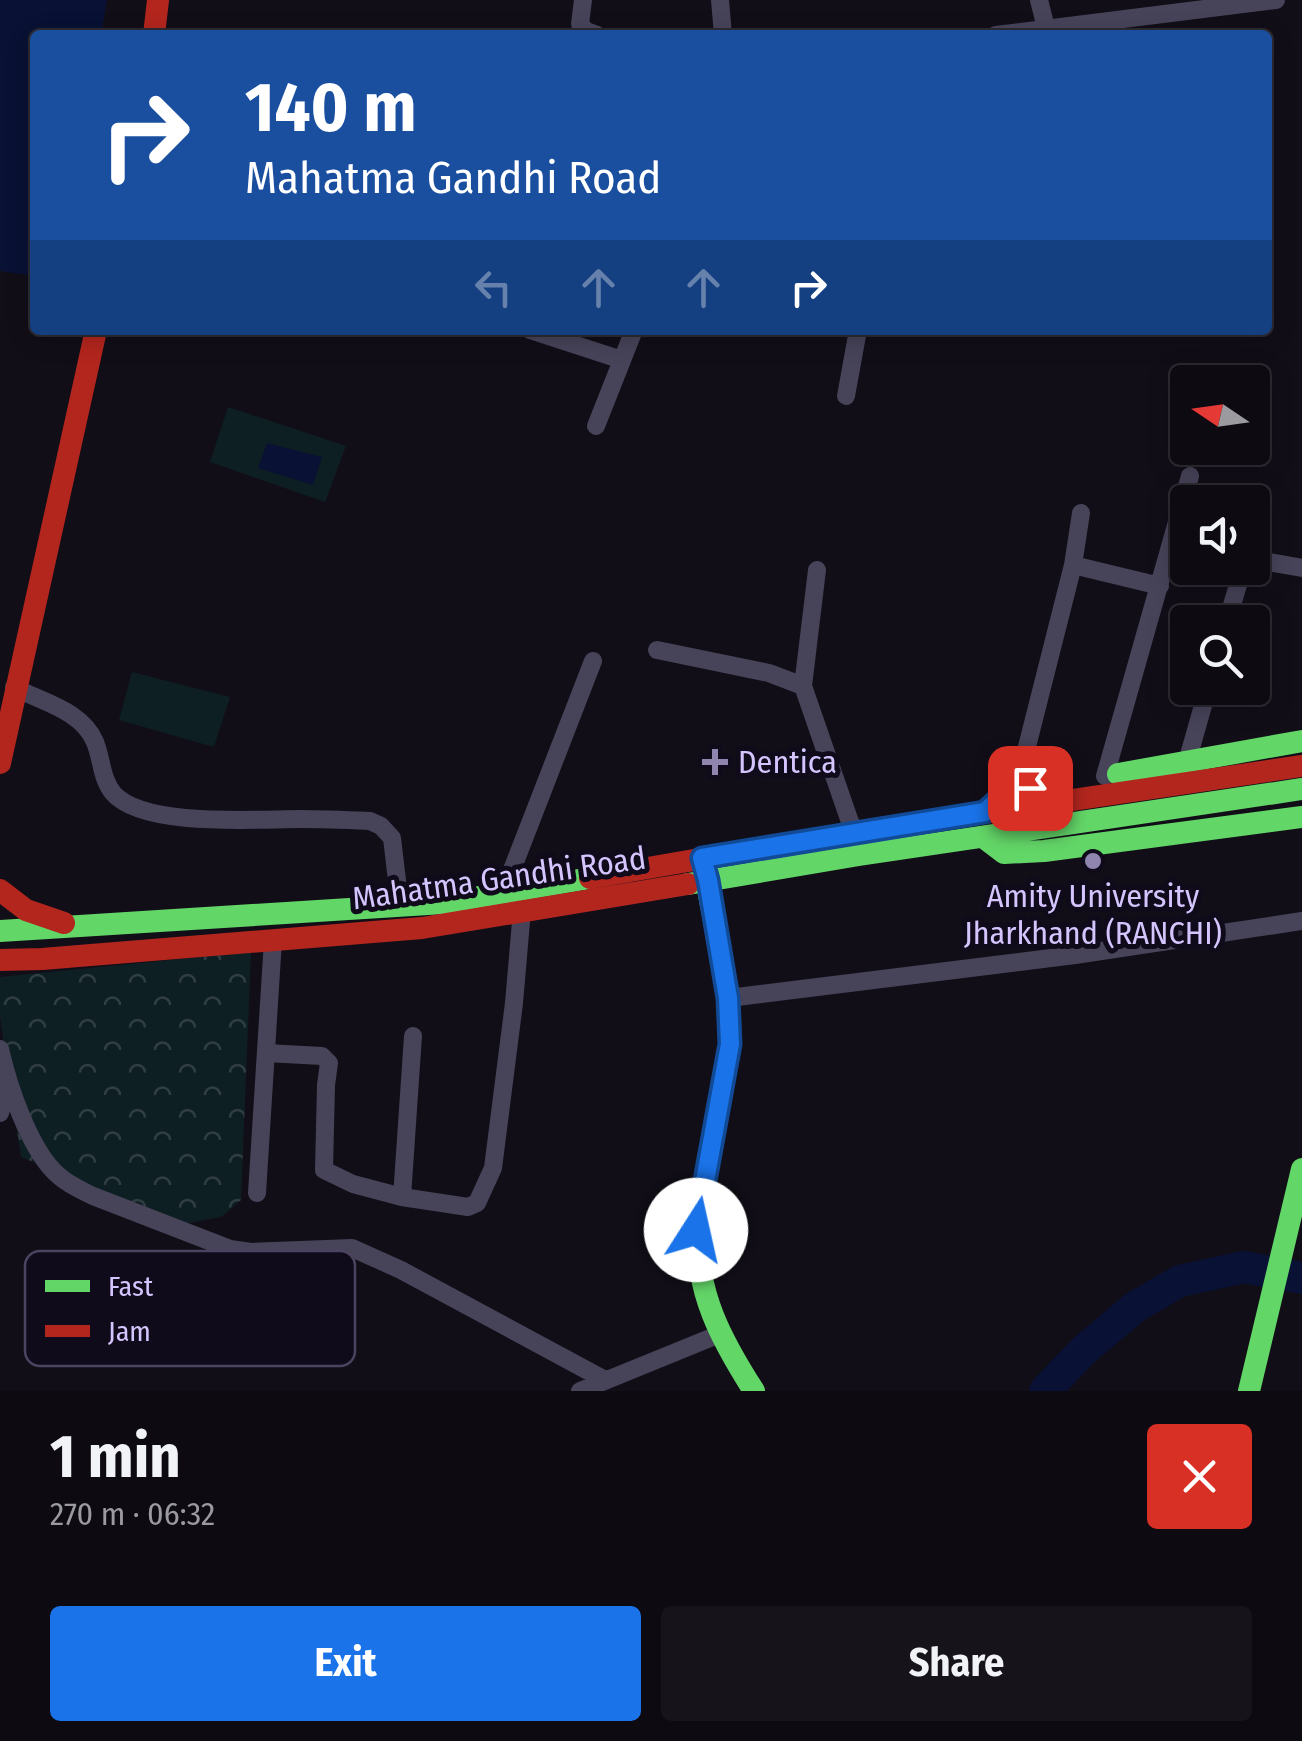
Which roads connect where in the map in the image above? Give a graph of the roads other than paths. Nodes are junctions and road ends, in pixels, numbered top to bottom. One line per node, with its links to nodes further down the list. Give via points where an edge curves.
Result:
1 (158, 0): 7 (main road)
2 (583, 0): 8 (street)
3 (720, 0): 9 (street)
4 (1039, 0): 6 (street)
5 (1276, 0): 6 (street)
6 (1046, 28): 10 (street)
7 (155, 30)
8 (585, 30)
9 (723, 30)
10 (1032, 30)
11 (95, 335): 28 (main road)
12 (545, 335): 15 (street)
13 (632, 335): 15 (street)
14 (857, 335): 16 (street)
15 (622, 360): 17 (street)
16 (846, 396)
17 (596, 426)
18 (1190, 476): 24 (street)
19 (1081, 513): 21 (street)
20 (1270, 562): 22 (street)
21 (1073, 565): 24 (street); 36 (street)
22 (1302, 568)
23 (818, 570): 27 (street)
24 (1160, 586): 34 (street)
25 (657, 650): 27 (street)
26 (592, 661): 43 (street)
27 (803, 686): 39 (street)
28 (15, 687): 32 (main road); 44 (street, via 66,710 94,738 114,793 142,809 216,820 381,826 392,838)
29 (1203, 705): 31 (street)
30 (1302, 740): 31 (main road)
31 (1187, 762): 34 (main road)
32 (0, 763)
33 (1302, 766): 37 (main road, Mahatma Gandhi Road)
34 (1105, 776): 36 (main road)
35 (1302, 789): 40 (main road, Mahatma Gandhi Road)
36 (1015, 794): 37 (main road)
37 (985, 812): 39 (main road, Mahatma Gandhi Road)
38 (1302, 817): 40 (main road, via 1044,851 1004,853)
39 (856, 832): 41 (main road, Mahatma Gandhi Road)
40 (983, 837): 41 (main road, Mahatma Gandhi Road)
41 (705, 868): 43 (main road, Mahatma Gandhi Road); 45 (main road, Mahatma Gandhi Road); 51 (main road)
42 (0, 890): 47 (main road, via 26,910)
43 (503, 893): 44 (main road, Mahatma Gandhi Road)
44 (400, 906): 47 (main road, Mahatma Gandhi Road)
45 (522, 910): 49 (main road, Mahatma Gandhi Road, via 422,928); 59 (street, via 493,1168 468,1207)
46 (1302, 921): 51 (street)
47 (75, 927): 48 (main road, Mahatma Gandhi Road)
48 (0, 931)
49 (273, 940): 50 (main road, Mahatma Gandhi Road); 54 (street)
50 (0, 960)
51 (728, 998): 62 (main road, via 728,1059 695,1257)
52 (413, 1036): 59 (street)
53 (0, 1049): 55 (street)
54 (266, 1052): 58 (street); 59 (street, via 322,1056 329,1063 324,1170)
55 (9, 1085): 56 (street); 60 (street, via 56,1175 93,1196)
56 (0, 1113)
57 (1302, 1168): 66 (main road)
58 (257, 1193)
59 (402, 1197)
60 (244, 1251)
61 (276, 1251): 63 (street, via 352,1248)
62 (720, 1334): 63 (street); 65 (main road)
63 (604, 1380): 64 (street)
64 (580, 1391)
65 (754, 1391)
66 (1250, 1391)

